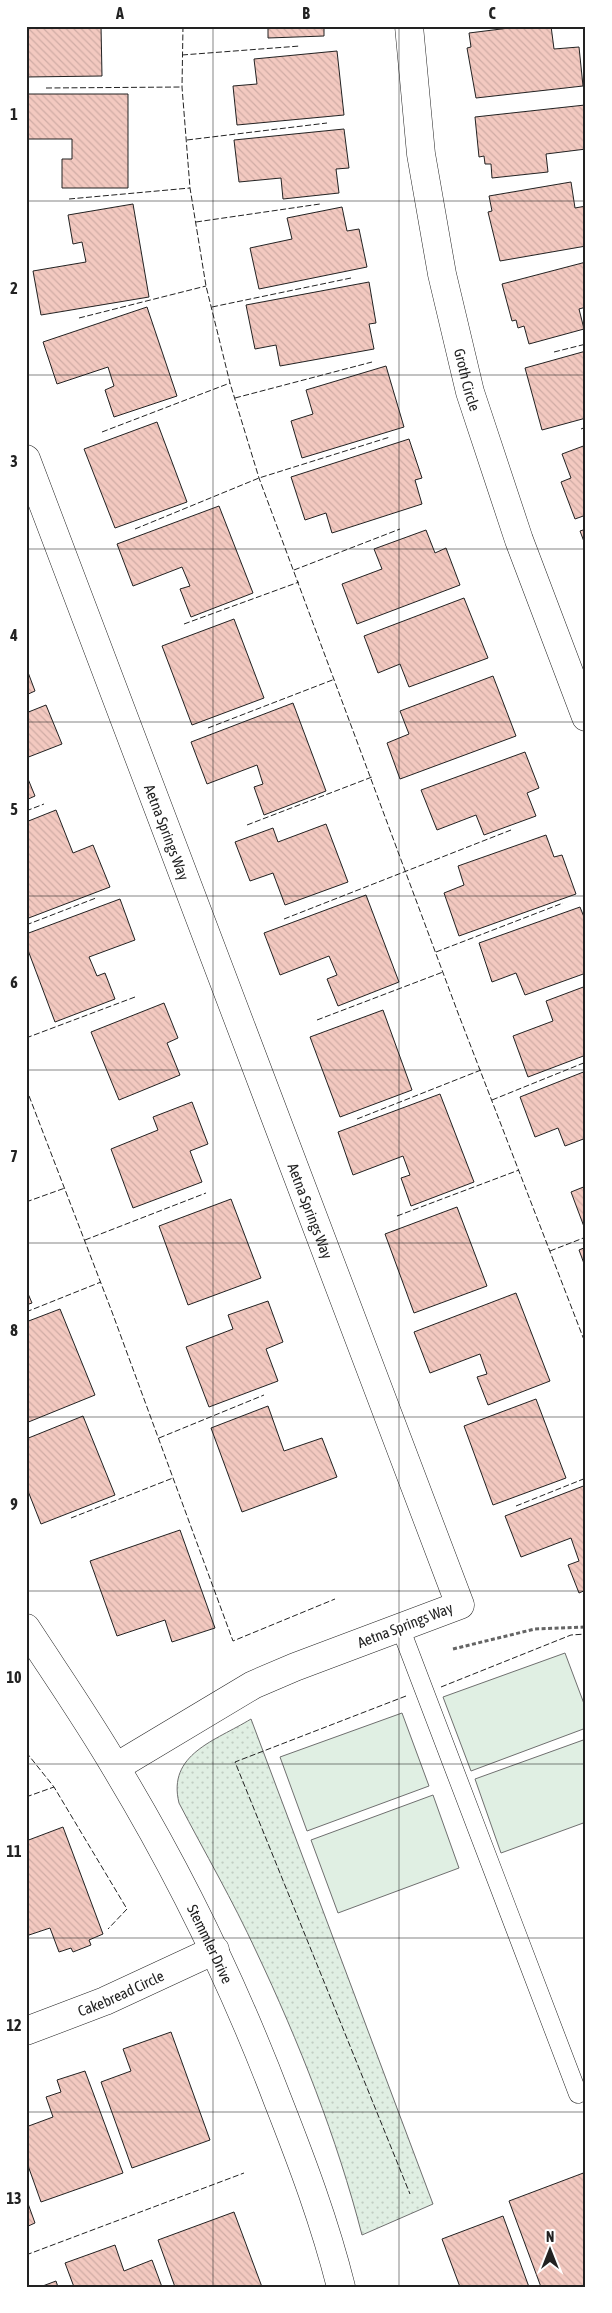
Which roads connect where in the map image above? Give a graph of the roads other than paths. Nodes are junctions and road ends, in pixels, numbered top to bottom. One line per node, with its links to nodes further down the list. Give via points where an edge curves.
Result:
1 (409, 26): 3 (street, Groth Circle, via 423,163 442,274 470,392 519,540)
2 (26, 459): 4 (street, Aetna Springs Way, via 460,1605)
3 (586, 717)
4 (400, 1627): 6 (street, Aetna Springs Way, via 253,1685); 9 (lane)
5 (26, 1628): 6 (street, Stemmler Drive)
6 (116, 1767): 7 (street, Stemmler Drive, via 168,1858)
7 (214, 1950): 8 (street, Cakebread Circle, via 105,2001); 10 (street, Stemmler Drive, via 248,2023 302,2160)
8 (26, 2031)
9 (578, 2094)
10 (341, 2287)

